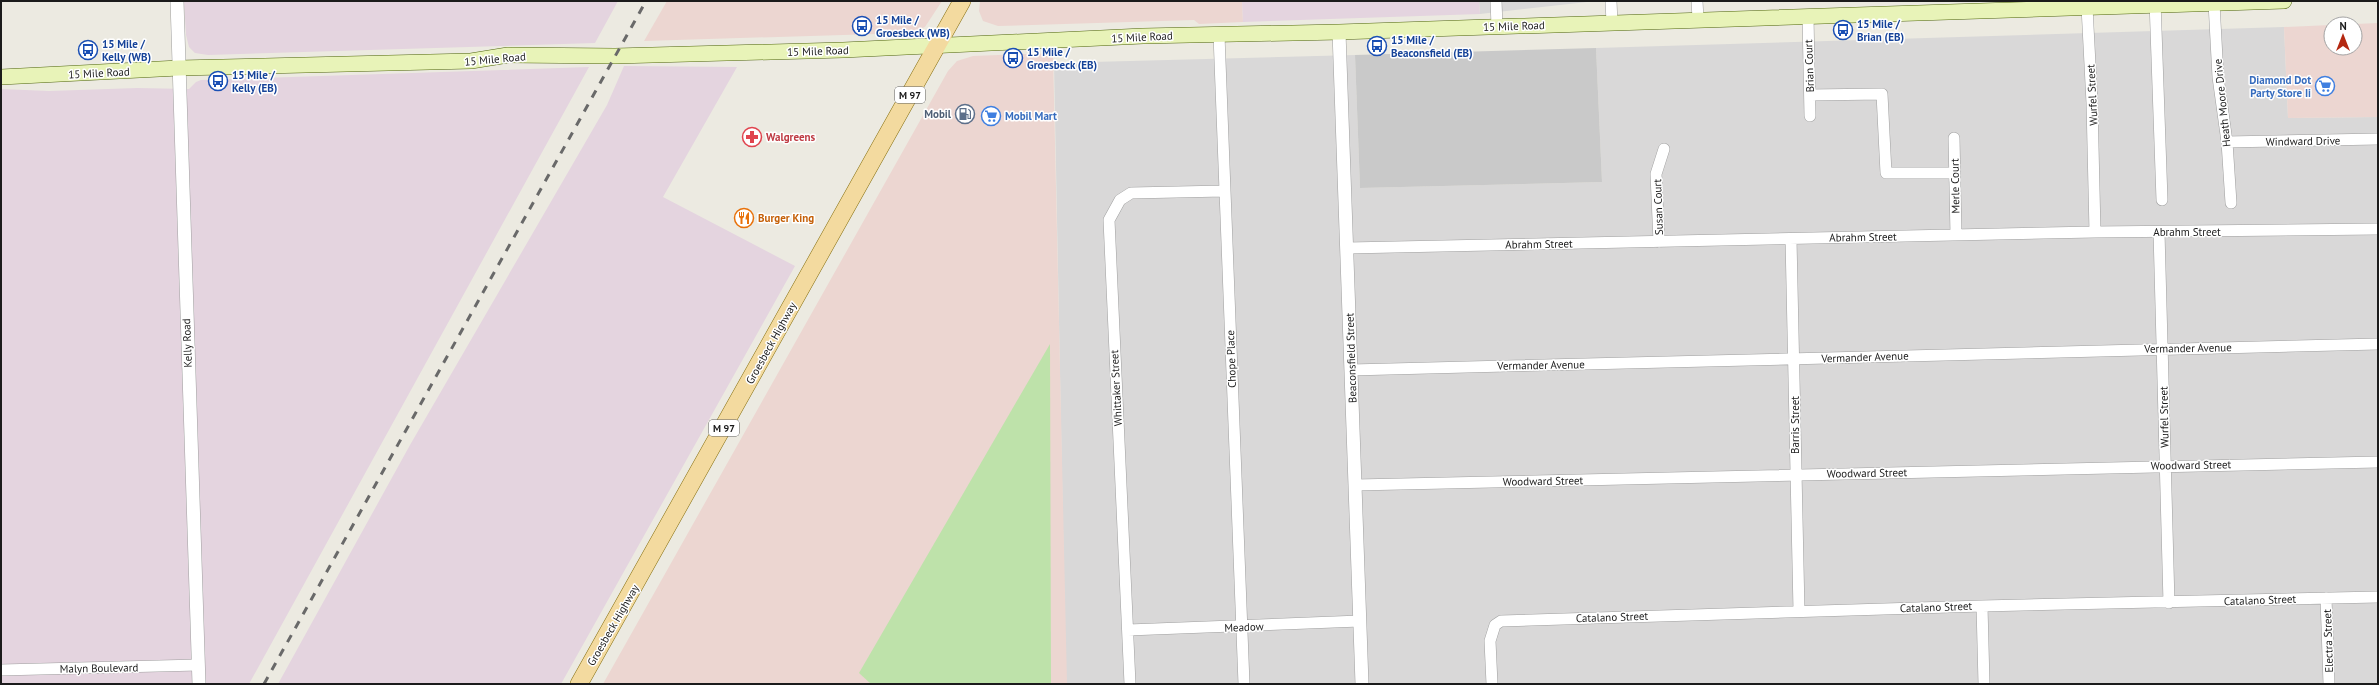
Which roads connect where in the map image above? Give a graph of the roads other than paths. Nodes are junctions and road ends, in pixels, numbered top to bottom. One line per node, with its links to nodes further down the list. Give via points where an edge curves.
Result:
1 (176, 1): 18 (street, Kelly Road)
2 (962, 1): 17 (main road, Groesbeck Highway / M 97)
3 (1496, 1): 14 (street)
4 (1611, 1): 13 (street)
5 (1697, 1): 12 (street)
6 (2284, 1): 8 (main road, 15 Mile Road)
7 (2155, 3): 8 (main road, 15 Mile Road); 10 (main road, 15 Mile Road); 28 (street)
8 (2214, 3): 24 (street, Heath Moore Drive, via 2218,77)
9 (2041, 5): 10 (main road, 15 Mile Road); 11 (main road, 15 Mile Road)
10 (2087, 7): 31 (street, Wurfel Street)
11 (1808, 16): 12 (main road, 15 Mile Road); 20 (street, Brian Court)
12 (1698, 19): 13 (main road, 15 Mile Road)
13 (1612, 23): 14 (main road, 15 Mile Road)
14 (1497, 26): 15 (main road, 15 Mile Road)
15 (1339, 32): 16 (main road, 15 Mile Road); 36 (street, Beaconsfield Street)
16 (1219, 34): 17 (main road, 15 Mile Road); 27 (street, Chope Place)
17 (936, 47): 18 (main road, 15 Mile Road, via 615,56 508,55 471,62); 56 (main road, Groesbeck Highway / M 97)
18 (179, 68): 19 (main road, 15 Mile Road); 53 (street, Kelly Road)
19 (1, 77)
20 (1810, 95): 21 (street, Brian Court); 26 (street, via 1882,94 1886,173)
21 (1810, 116)
22 (1954, 138): 26 (street, Merle Court)
23 (2378, 139): 24 (street, Windward Drive)
24 (2228, 142): 29 (street, Heath Moore Drive)
25 (1664, 149): 35 (street, Susan Court, via 1656,174)
26 (1955, 173): 33 (street, Merle Court)
27 (1224, 191): 51 (street, Chope Place); 52 (street, Whittaker Street, via 1131,193 1120,200 1109,220)
28 (2162, 200)
29 (2231, 203)
30 (2378, 229): 32 (street, Abrahm Street)
31 (2095, 232): 32 (street, Abrahm Street); 33 (street, Abrahm Street)
32 (2159, 232): 38 (street, Wurfel Street)
33 (1956, 235): 34 (street, Abrahm Street)
34 (1791, 239): 35 (street, Abrahm Street); 39 (street, Barris Street)
35 (1659, 242): 36 (street, Abrahm Street)
36 (1348, 248): 40 (street, Beaconsfield Street)
37 (2378, 344): 38 (street, Vermander Avenue)
38 (2163, 348): 39 (street, Vermander Avenue); 42 (street, Wurfel Street)
39 (1795, 359): 40 (street, Vermander Avenue); 43 (street, Barris Street)
40 (1351, 370): 44 (street, Beaconsfield Street)
41 (2378, 462): 42 (street, Woodward Street)
42 (2165, 466): 43 (street, Woodward Street); 47 (street, Wurfel Street)
43 (1796, 475): 44 (street, Woodward Street); 49 (street, Barris Street)
44 (1356, 485): 50 (street, Beaconsfield Street)
45 (2378, 596): 46 (street, Catalano Street)
46 (2326, 598): 47 (street, Catalano Street); 62 (street, Electra Street)
47 (2169, 603): 48 (street, Catalano Street)
48 (1982, 606): 49 (street, Catalano Street); 61 (street)
49 (1799, 611): 60 (street, Catalano Street, via 1508,620 1494,625 1490,641)
50 (1360, 621): 51 (street, Meadow); 59 (street, Beaconsfield Street)
51 (1242, 627): 52 (street, Meadow); 58 (street, Chope Place)
52 (1128, 630): 57 (street, Whittaker Street)
53 (198, 665): 54 (street, Malyn Boulevard); 55 (street, Kelly Road)
54 (1, 670)
55 (199, 684)
56 (580, 684)
57 (1130, 684)
58 (1244, 684)
59 (1362, 684)
60 (1492, 684)
61 (1984, 684)
62 (2329, 684)

